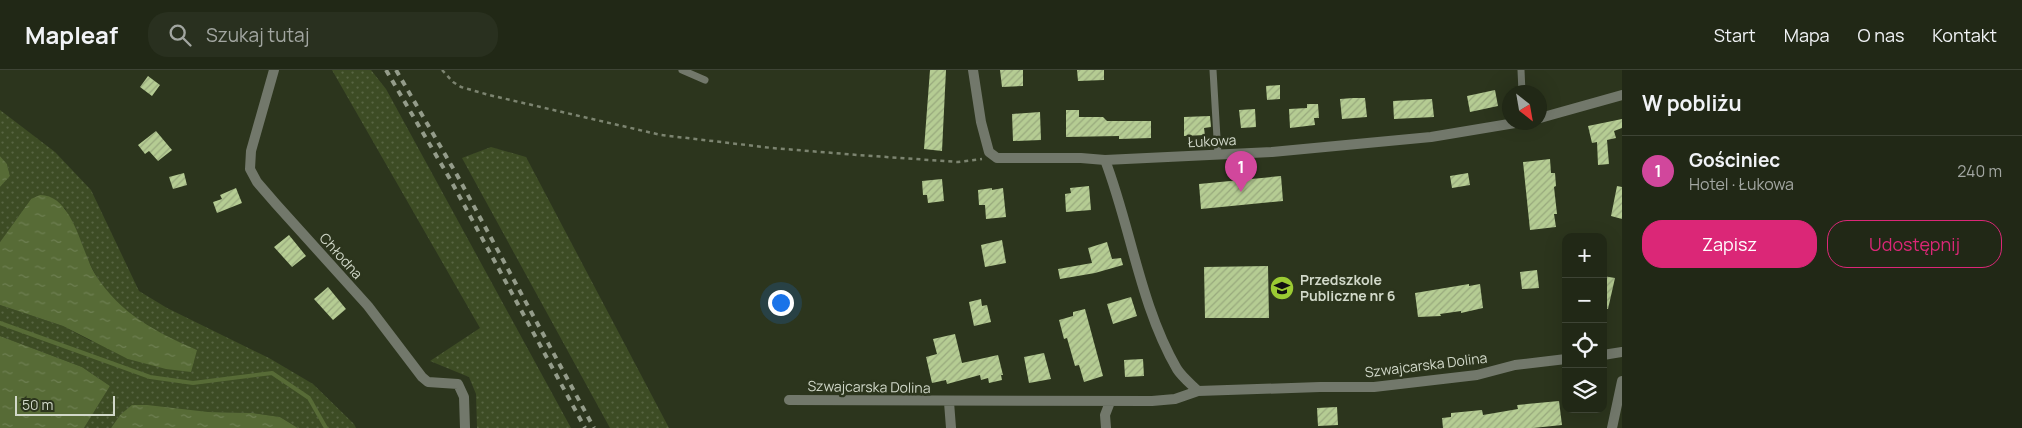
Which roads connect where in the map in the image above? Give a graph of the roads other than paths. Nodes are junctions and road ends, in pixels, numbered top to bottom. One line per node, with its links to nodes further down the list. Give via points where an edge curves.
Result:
1 (274, 70): 21 (street, Chłodna, via 250,169 257,182 368,306 422,377 428,382 458,384 464,397)
2 (682, 70): 6 (lane)
3 (974, 70): 12 (street, Łukowa, via 981,122 989,152 997,158)
4 (1213, 70): 11 (lane)
5 (1520, 70): 7 (lane)
6 (705, 80)
7 (1521, 85)
8 (1622, 95): 9 (street)
9 (1547, 116)
10 (1502, 125): 11 (street, Łukowa, via 1431,137)
11 (1218, 154): 12 (street, Łukowa)
12 (1105, 160): 17 (street, via 1162,337 1178,370)
13 (1622, 352): 14 (street)
14 (1607, 354)
15 (1562, 359): 17 (street, Szwajcarska Dolina, via 1515,365 1477,375 1374,388)
16 (1622, 381): 24 (street)
17 (1198, 391): 20 (street, Szwajcarska Dolina, via 1175,399)
18 (788, 400): 19 (street, Szwajcarska Dolina)
19 (949, 402): 20 (street, Szwajcarska Dolina); 22 (street, Szwajcarska Dolina)
20 (1110, 402): 23 (street)
21 (465, 428)
22 (950, 428)
23 (1106, 428)
24 (1612, 428)

